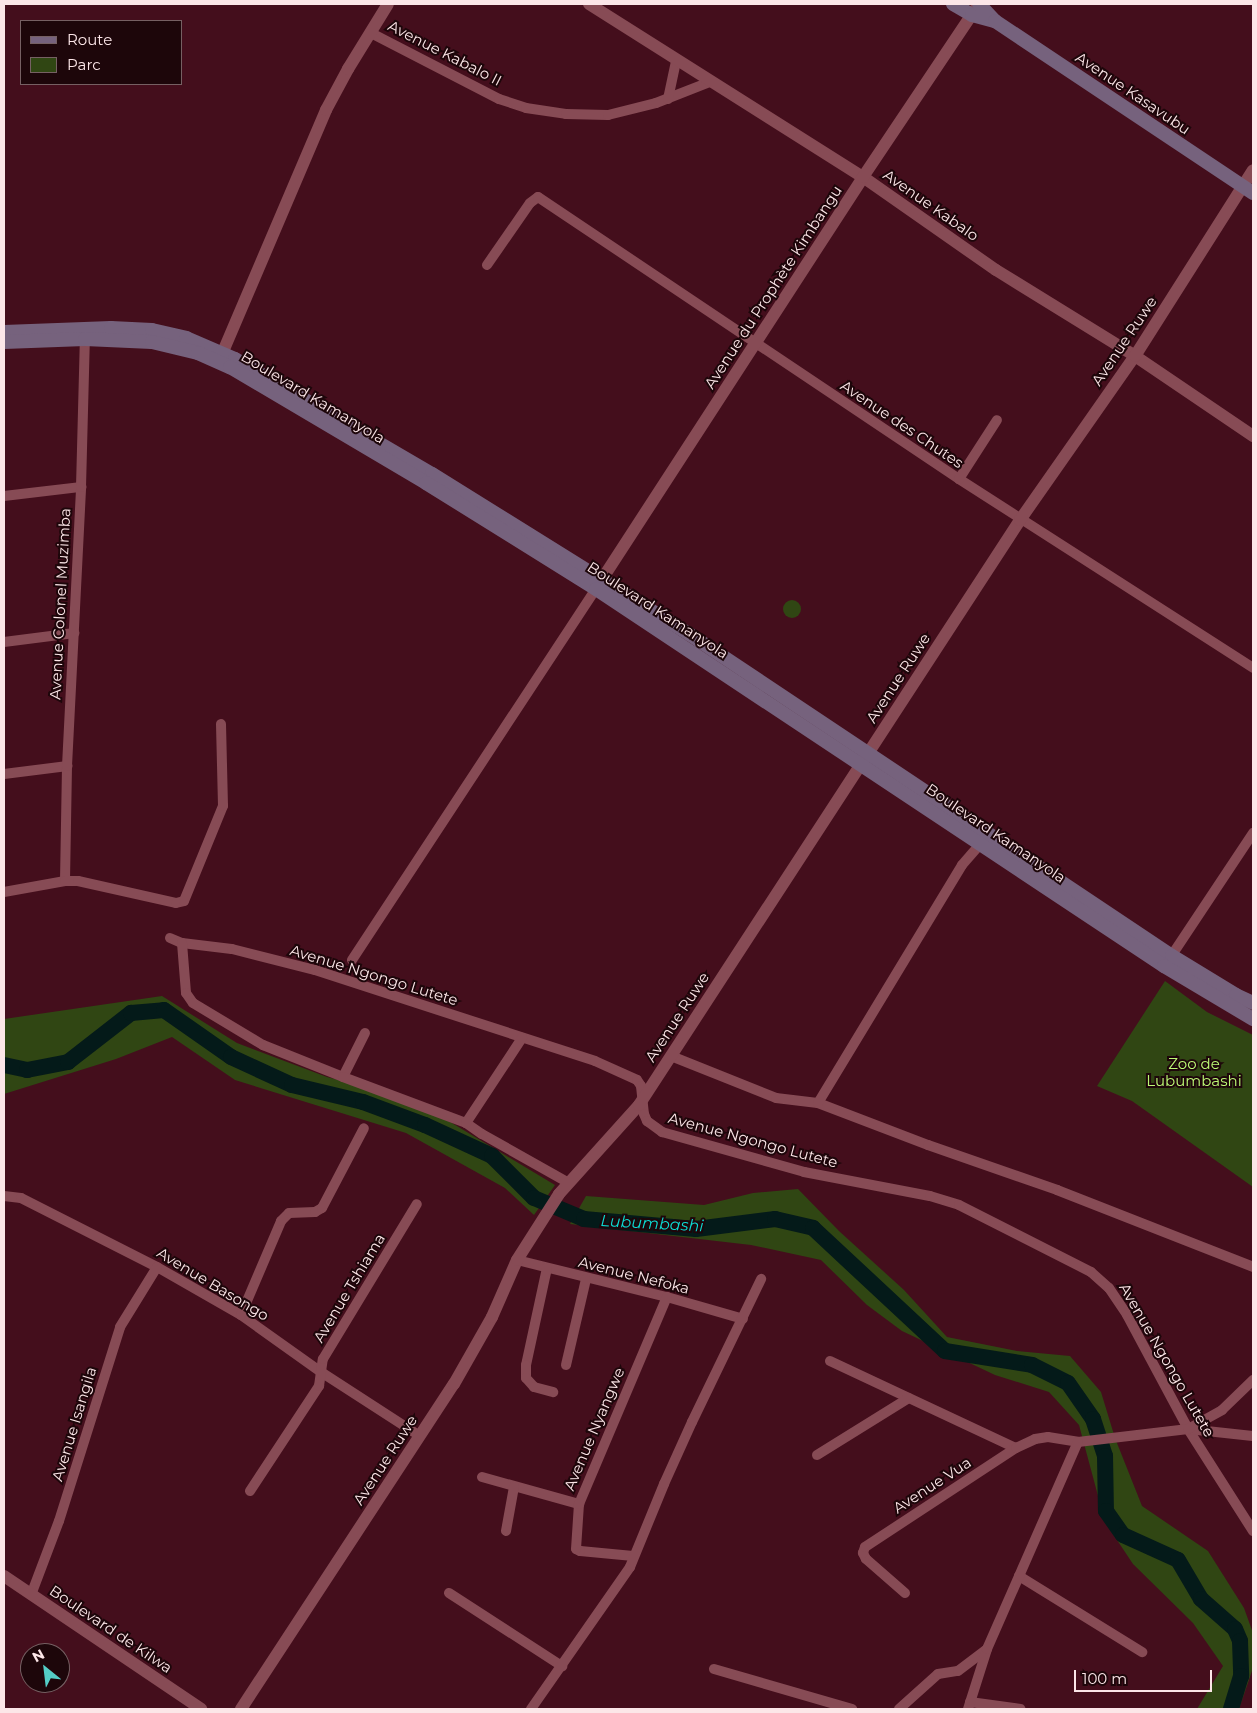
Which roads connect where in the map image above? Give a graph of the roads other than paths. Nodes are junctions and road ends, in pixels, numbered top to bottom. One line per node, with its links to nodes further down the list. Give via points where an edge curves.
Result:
1 (388, 4): 5 (street)
2 (589, 4): 6 (street, Avenue Kabalo)
3 (953, 4): 4 (main road, Avenue Kasavubu)
4 (977, 8): 10 (street, Avenue du Prophète Kimbangu); 11 (main road, Avenue Kasavubu)
5 (371, 33): 8 (street, Avenue Kabalo II, via 499,99 526,108 566,114 608,115); 18 (street, Avenue Kabalo II, via 326,110)
6 (676, 60): 7 (street, Avenue Kabalo); 8 (street)
7 (710, 82): 8 (street, Avenue Kabalo II); 10 (street, Avenue Kabalo)
8 (668, 99)
9 (1253, 170): 11 (street, Avenue Ruwe)
10 (863, 177): 16 (street, Avenue du Prophète Kimbangu); 17 (street, Avenue Kabalo, via 996,270)
11 (1248, 190): 17 (street, Avenue Ruwe)
12 (487, 265): 16 (street, Avenue des Chutes, via 530,203 538,197)
13 (4, 332): 14 (main road, Boulevard Kamanyola)
14 (85, 334): 15 (main road, Boulevard Kamanyola); 18 (main road, Boulevard Kamanyola, via 152,342); 22 (street, Avenue Colonel Muzimba)
15 (4, 342)
16 (756, 345): 21 (street, Avenue des Chutes); 25 (street, Avenue du Prophète Kimbangu)
17 (1135, 356): 20 (street, Avenue Kabalo); 24 (street, Avenue Ruwe)
18 (220, 357): 25 (main road, Boulevard Kamanyola, via 443,487)
19 (997, 420): 21 (street)
20 (1253, 436)
21 (959, 479): 24 (street, Avenue des Chutes)
22 (81, 487): 23 (street); 26 (street, Avenue Colonel Muzimba)
23 (4, 496)
24 (1020, 520): 28 (street, Avenue des Chutes); 30 (street, Avenue Ruwe)
25 (598, 584): 30 (main road, Boulevard Kamanyola); 39 (street)
26 (74, 633): 27 (street); 31 (street, Avenue Colonel Muzimba)
27 (4, 642)
28 (1253, 668)
29 (221, 724): 35 (street, via 223,806 184,901 176,903 78,881)
30 (866, 759): 34 (main road, Boulevard Kamanyola); 40 (main road, Boulevard Kamanyola); 45 (street, Avenue Ruwe)
31 (67, 766): 32 (street); 35 (street, Avenue Colonel Muzimba)
32 (4, 774)
33 (1253, 833): 40 (street)
34 (981, 843): 40 (main road, Boulevard Kamanyola); 48 (street, via 962,865)
35 (65, 881): 36 (street)
36 (4, 892)
37 (170, 938): 38 (street, Avenue Ngongo Lutete)
38 (182, 943): 44 (street, Avenue Ngongo Lutete, via 232,949 315,970); 46 (street, via 186,992 193,1003 264,1045)
39 (352, 960)
40 (1168, 961): 41 (main road, Boulevard Kamanyola); 42 (main road, Boulevard Kamanyola)
41 (1253, 1003)
42 (1253, 1019)
43 (365, 1033): 46 (street)
44 (522, 1038): 47 (street, Avenue Ngongo Lutete, via 632,1077 641,1086); 49 (street)
45 (671, 1056): 47 (street, Avenue Ruwe); 48 (street, via 776,1098)
46 (343, 1077): 49 (street)
47 (644, 1099): 51 (street, Avenue Ruwe); 69 (street, Avenue Ngongo Lutete, via 647,1121 662,1132 804,1172 959,1205 1091,1272 1109,1288 1127,1315)
48 (818, 1103): 55 (street, via 1057,1190)
49 (466, 1123): 51 (street)
50 (364, 1128): 61 (street, via 322,1208 315,1212 289,1213 281,1221)
51 (569, 1183): 54 (street, Avenue Ruwe)
52 (4, 1196): 56 (street, Avenue Basongo, via 21,1198)
53 (417, 1204): 65 (street, Avenue Tshiama, via 323,1359)
54 (517, 1260): 57 (street, Avenue Nefoka); 70 (street, Avenue Ruwe, via 492,1317)
55 (1249, 1266)
56 (157, 1267): 61 (street, Avenue Basongo); 86 (street, Avenue Isangila, via 120,1327 60,1521)
57 (547, 1268): 58 (street, Avenue Nefoka); 67 (street, via 526,1378 530,1384)
58 (586, 1279): 60 (street, Avenue Nefoka); 64 (street)
59 (761, 1279): 62 (street)
60 (666, 1297): 62 (street, Avenue Nefoka); 78 (street, Avenue Nyangwe)
61 (241, 1315): 65 (street, Avenue Basongo)
62 (744, 1319): 81 (street, via 692,1422)
63 (830, 1361): 68 (street)
64 (566, 1365)
65 (321, 1372): 70 (street, Avenue Basongo); 77 (street, Avenue Tshiama, via 319,1386)
66 (1253, 1380): 69 (street, via 1222,1410)
67 (553, 1392)
68 (910, 1398): 73 (street); 74 (street)
69 (1188, 1429): 71 (street); 72 (street, Avenue Vua); 80 (street, Avenue Ngongo Lutete)
70 (420, 1436): 93 (street, Avenue Ruwe)
71 (1253, 1436)
72 (1080, 1442): 73 (street, Avenue Vua, via 1048,1437); 83 (street)
73 (1016, 1448): 85 (street, Avenue Vua, via 865,1547 866,1559)
74 (817, 1455)
75 (482, 1476): 76 (street)
76 (514, 1487): 78 (street); 79 (street)
77 (250, 1491)
78 (579, 1504): 81 (street, Avenue Nyangwe, via 576,1549)
79 (506, 1531)
80 (1253, 1531)
81 (633, 1556): 89 (street, via 630,1568)
82 (4, 1576): 86 (street, Boulevard de Kilwa)
83 (1019, 1576): 87 (street); 88 (street)
84 (449, 1593): 89 (street)
85 (905, 1593)
86 (31, 1595): 92 (street, Boulevard de Kilwa)
87 (987, 1649): 91 (street); 96 (street, via 958,1671 938,1674)
88 (1142, 1652)
89 (562, 1666): 94 (street)
90 (714, 1669): 95 (street)
91 (969, 1706): 97 (street)
92 (198, 1708)
93 (241, 1709)
94 (531, 1709)
95 (852, 1709)
96 (898, 1709)
97 (1021, 1709)

